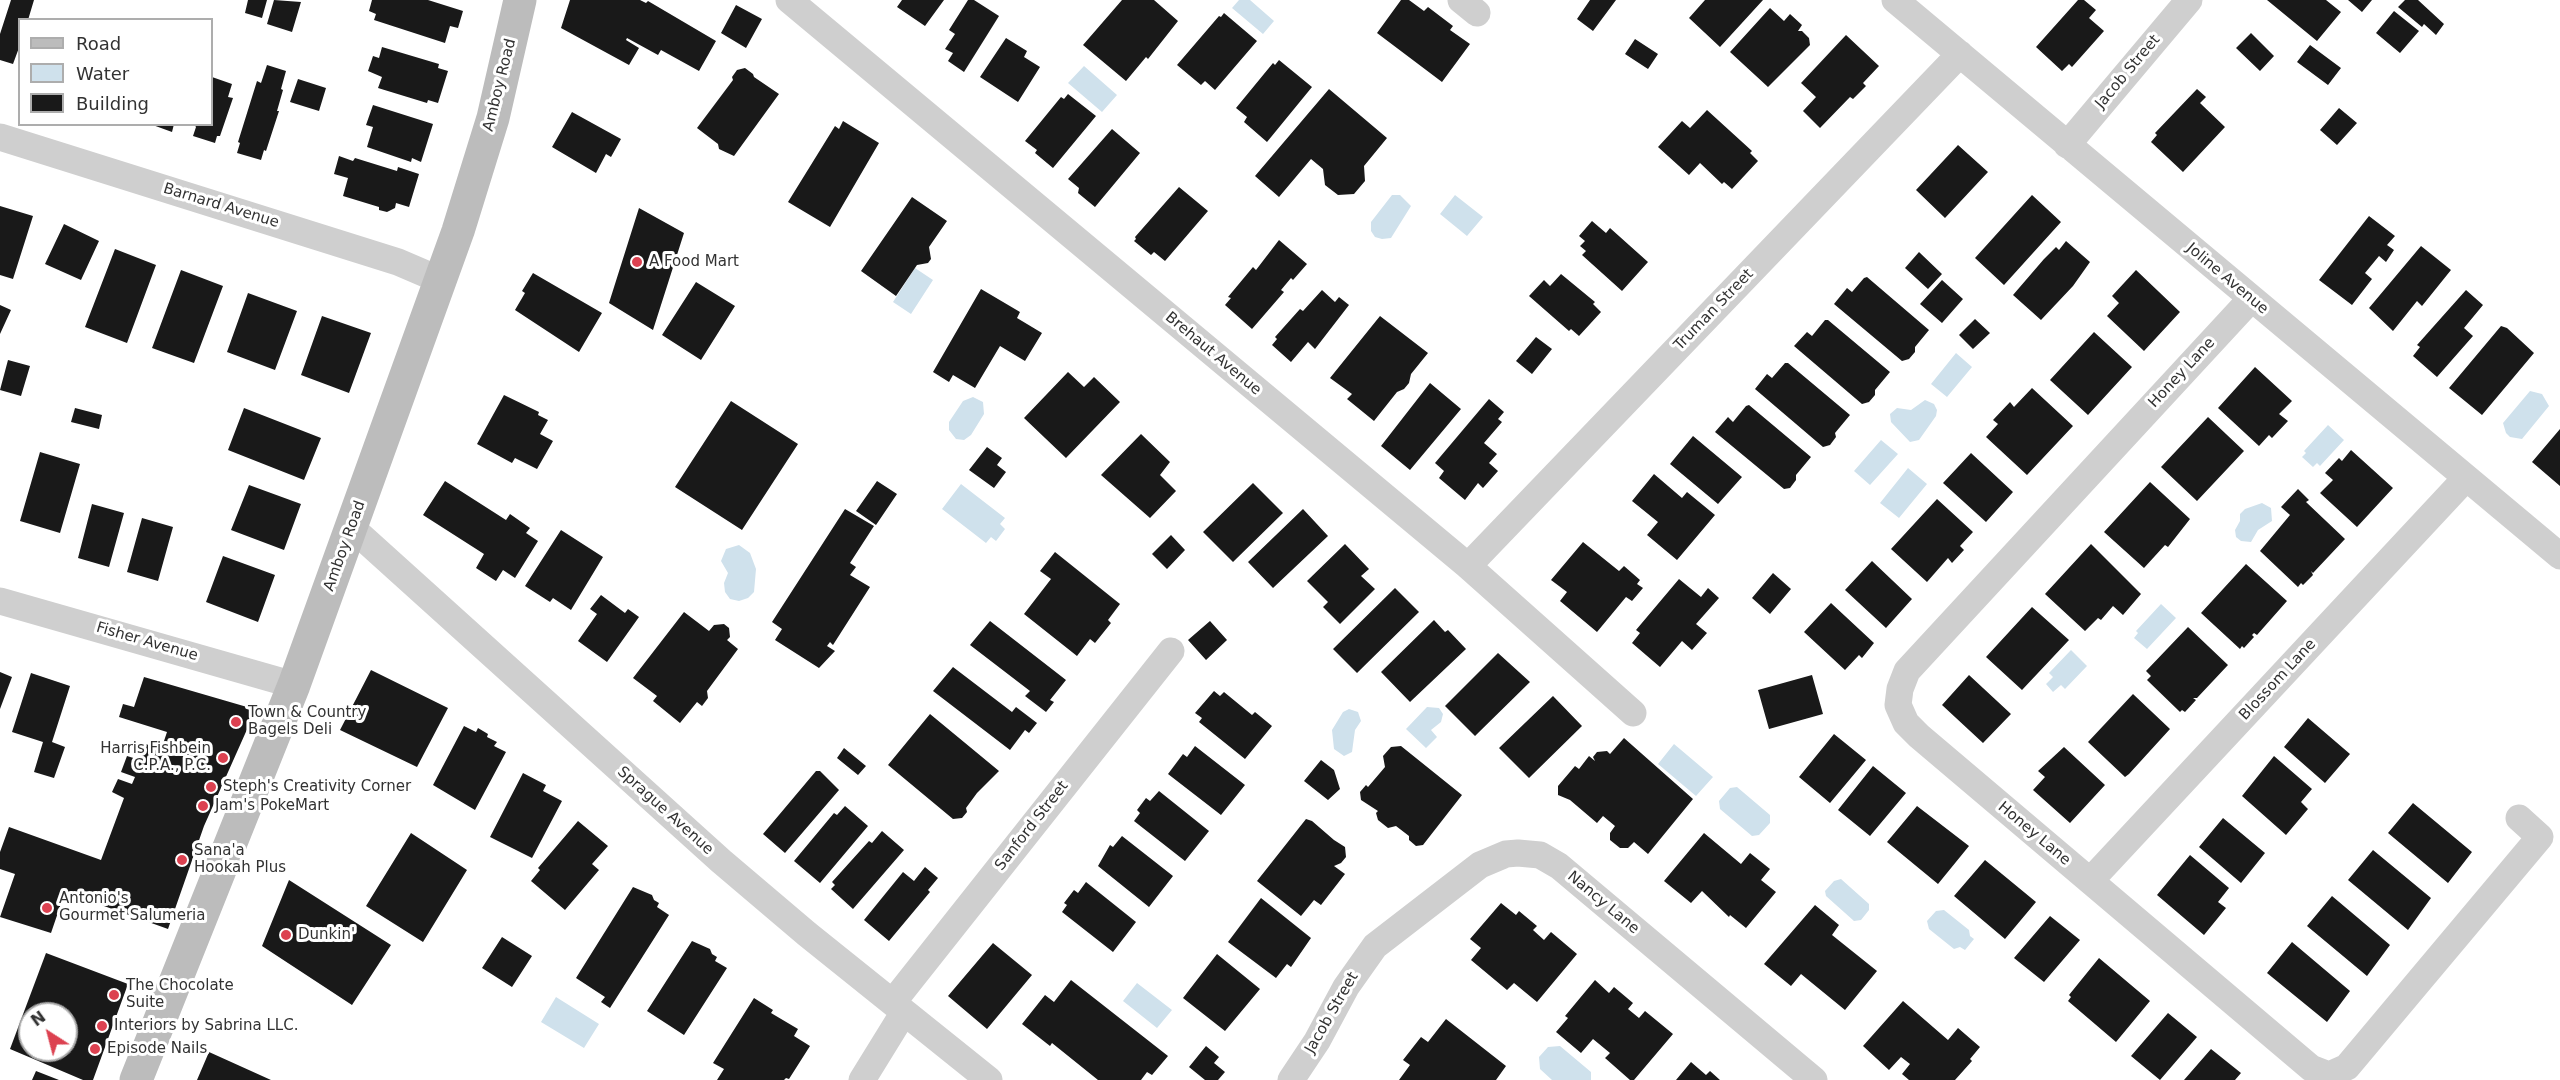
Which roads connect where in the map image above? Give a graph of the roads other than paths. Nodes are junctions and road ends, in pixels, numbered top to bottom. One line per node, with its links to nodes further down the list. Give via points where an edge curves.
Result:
1 (520, 0): 8 (main road, Amboy Road, via 475,180)
2 (789, 0): 13 (street, Brehaut Avenue)
3 (1895, 0): 5 (street, Joline Avenue)
4 (2189, 0): 7 (street, Jacob Street)
5 (1960, 54): 7 (street, Joline Avenue); 13 (street, Truman Street)
6 (0, 137): 8 (street, Barnard Avenue, via 398,262)
7 (2067, 145): 9 (street, Joline Avenue)
8 (440, 280): 11 (main road, Amboy Road)
9 (2251, 299): 10 (street, Joline Avenue); 19 (street, Honey Lane, via 1907,671 1900,689 1898,705 1906,723)
10 (2466, 478): 12 (street, Joline Avenue); 19 (street, Blossom Lane)
11 (352, 528): 16 (main road, Amboy Road); 21 (street, Sprague Avenue, via 689,833)
12 (2560, 556)
13 (1468, 566): 17 (street, Brehaut Avenue)
14 (0, 601): 16 (street, Fisher Avenue)
15 (1172, 651): 21 (street, Sanford Street)
16 (294, 685): 22 (main road, Amboy Road)
17 (1633, 713)
18 (2519, 819): 19 (street, Honey Lane, via 2540,837 2347,1067 2329,1075 2311,1068)
19 (2090, 881)
20 (1375, 946): 25 (street, Jacob Street, via 1346,987); 26 (street, Nancy Lane, via 1480,865 1506,854 1540,855 1559,866)
21 (899, 1007): 23 (street, Sanford Street); 24 (street, Sprague Avenue)
22 (136, 1080)
23 (862, 1080)
24 (989, 1080)
25 (1292, 1080)
26 (1814, 1080)

